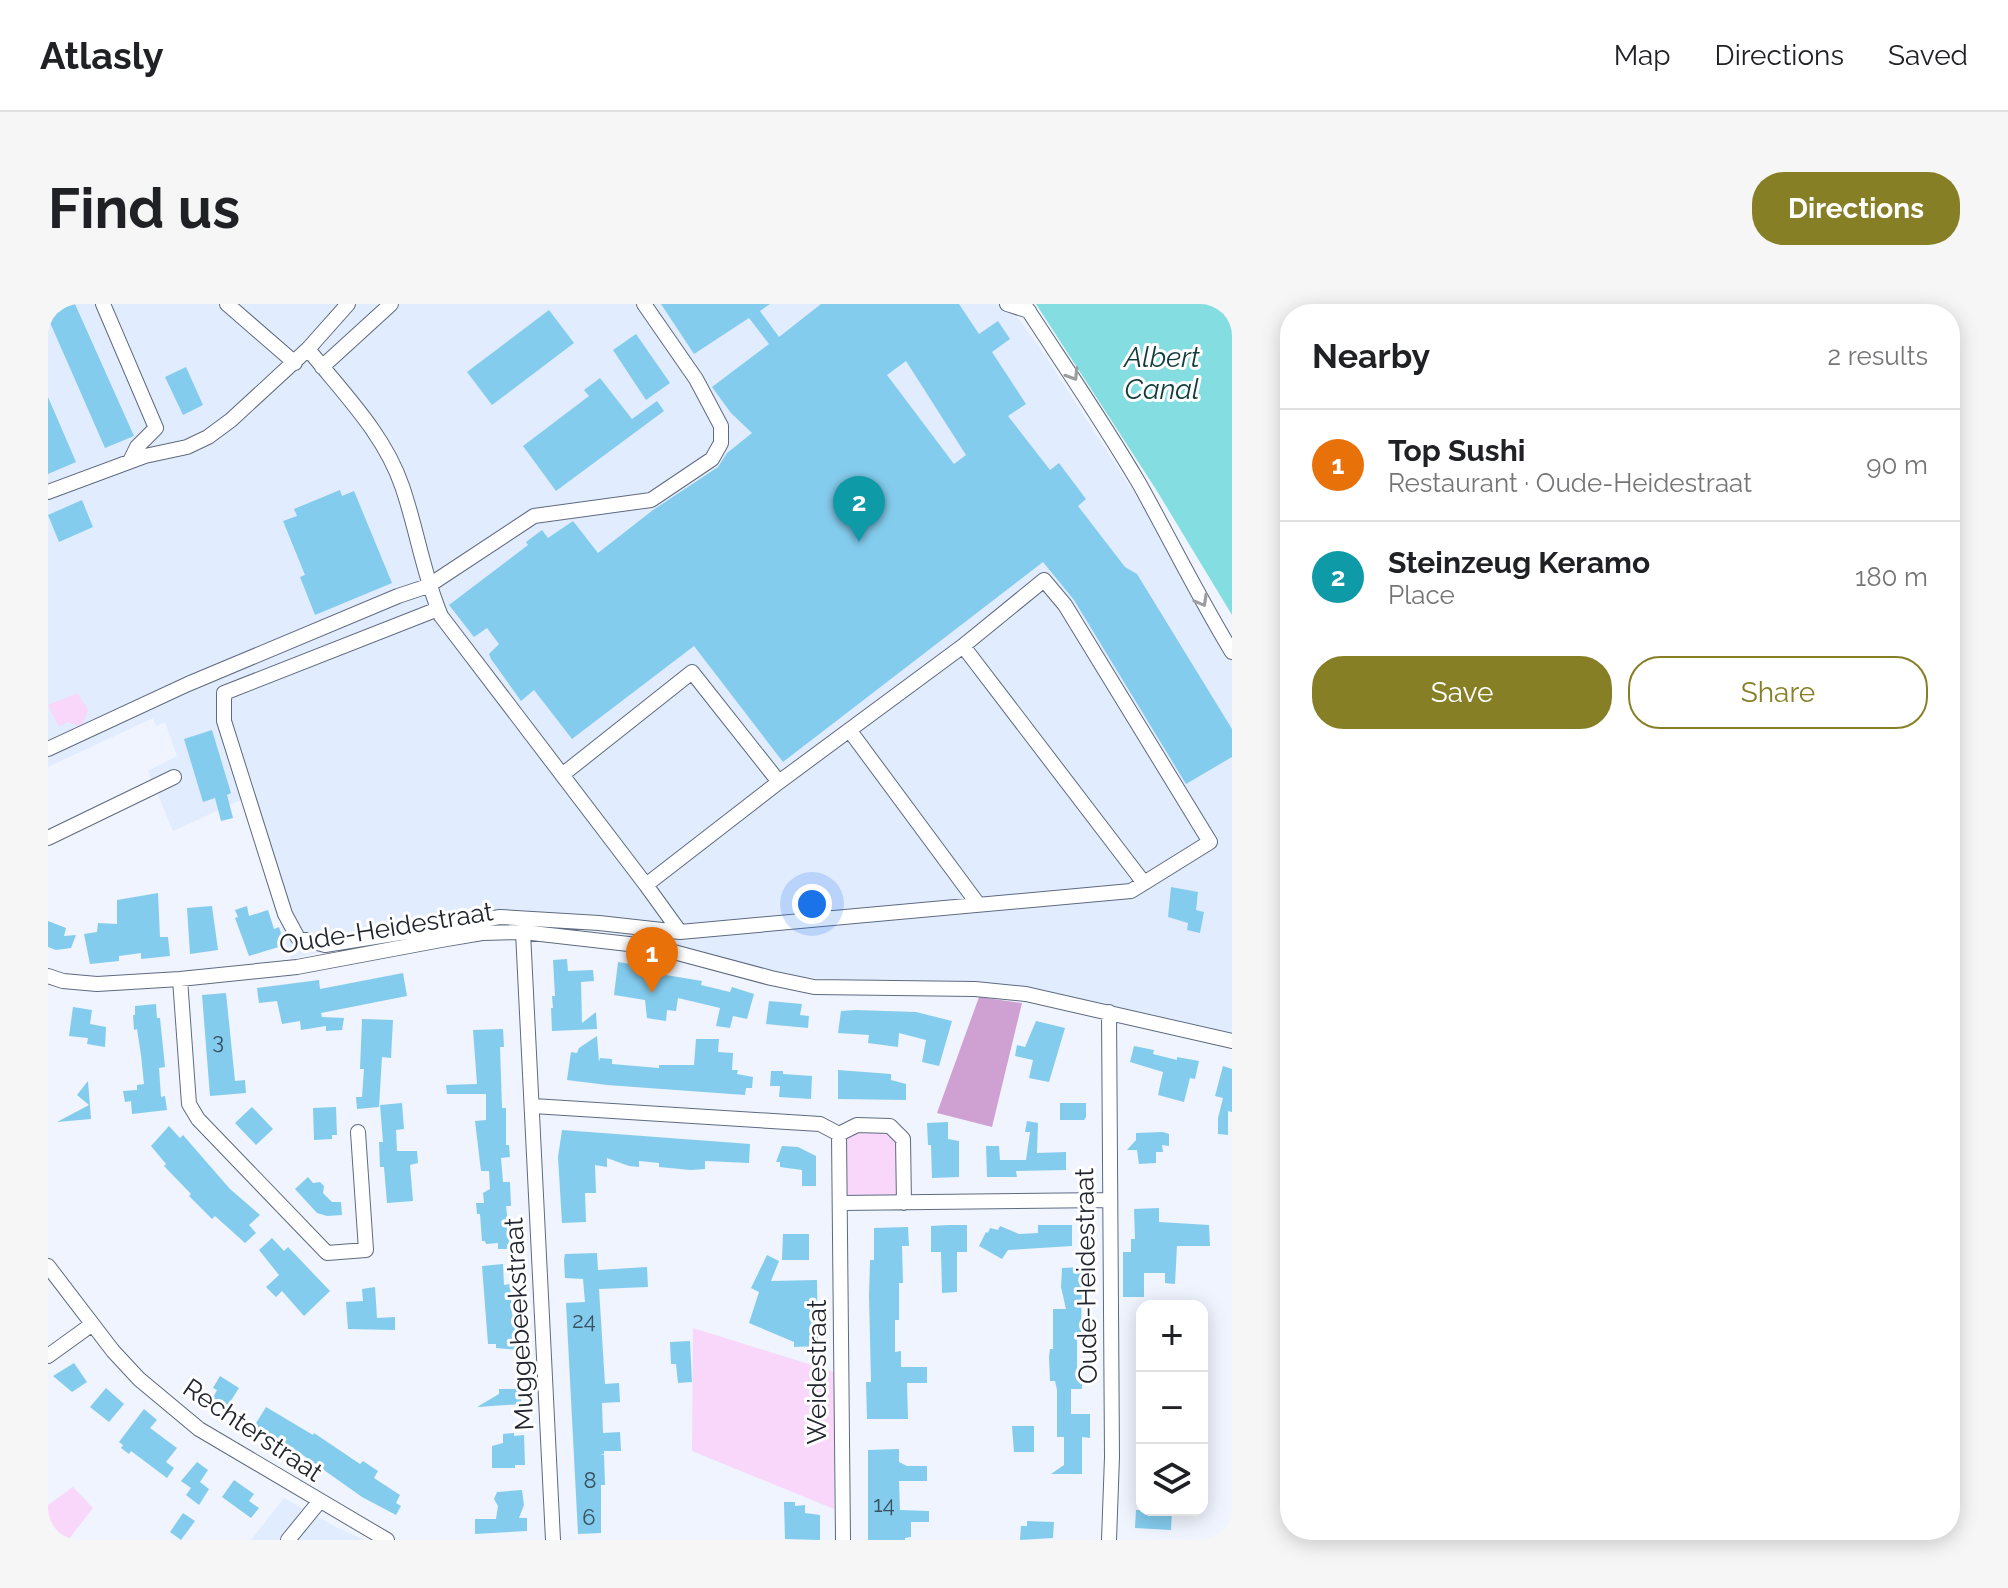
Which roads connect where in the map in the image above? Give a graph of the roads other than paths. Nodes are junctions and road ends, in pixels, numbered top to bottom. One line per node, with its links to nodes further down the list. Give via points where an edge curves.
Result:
1 (103, 304): 11 (street, via 156,428)
2 (227, 304): 9 (street)
3 (348, 304): 8 (street)
4 (391, 304): 10 (street)
5 (644, 304): 13 (street, via 721,426 721,443 712,459 651,500 534,516)
6 (1007, 304): 7 (street)
7 (1027, 307): 16 (street, one-way to 16, via 1140,486)
8 (308, 349): 9 (street); 10 (street)
9 (295, 363): 11 (street, via 208,437)
10 (322, 367): 13 (street, via 385,446 402,485)
11 (130, 461): 12 (street)
12 (48, 492)
13 (428, 586): 14 (street); 18 (street, via 188,684)
14 (438, 609): 19 (street); 27 (street, via 224,693 224,721 285,914 298,938 325,945 500,917)
15 (963, 646): 17 (street); 23 (street); 23 (street, via 1044,580 1065,605 1210,842)
16 (1232, 652)
17 (850, 731): 21 (street); 25 (street)
18 (48, 749)
19 (562, 775): 21 (street, via 692,672); 24 (street)
20 (174, 777): 22 (street)
21 (779, 782): 24 (street)
22 (48, 838)
23 (1144, 883): 25 (street, via 1131,891)
24 (646, 885): 27 (street)
25 (978, 904): 27 (street)
26 (523, 932): 29 (street, Oude-Heidestraat, via 454,937 297,967); 30 (street, Oude-Heidestraat, via 655,947 814,987 975,989); 32 (street, Muggebeekstraat)
27 (680, 932)
28 (48, 976): 29 (street, Oude-Heidestraat, via 97,984)
29 (180, 979): 33 (street, via 189,1104 327,1253 366,1250)
30 (1109, 1012): 31 (street, Oude-Heidestraat); 35 (street, Oude-Heidestraat)
31 (1232, 1041)
32 (533, 1106): 34 (street, via 820,1124); 44 (street, Muggebeekstraat)
33 (358, 1132)
34 (839, 1134): 36 (street, Weidestraat); 37 (street, via 857,1125 890,1126 903,1139)
35 (1109, 1200): 37 (street); 46 (street, Oude-Heidestraat)
36 (840, 1203): 37 (street); 45 (street, Weidestraat)
37 (904, 1203)
38 (48, 1266): 39 (street, Rechterstraat)
39 (91, 1325): 40 (street); 41 (street, Rechterstraat, via 139,1379 199,1429)
40 (48, 1356)
41 (319, 1502): 42 (street); 43 (street, Rechterstraat)
42 (288, 1540)
43 (387, 1540)
44 (553, 1540)
45 (843, 1540)
46 (1109, 1540)

